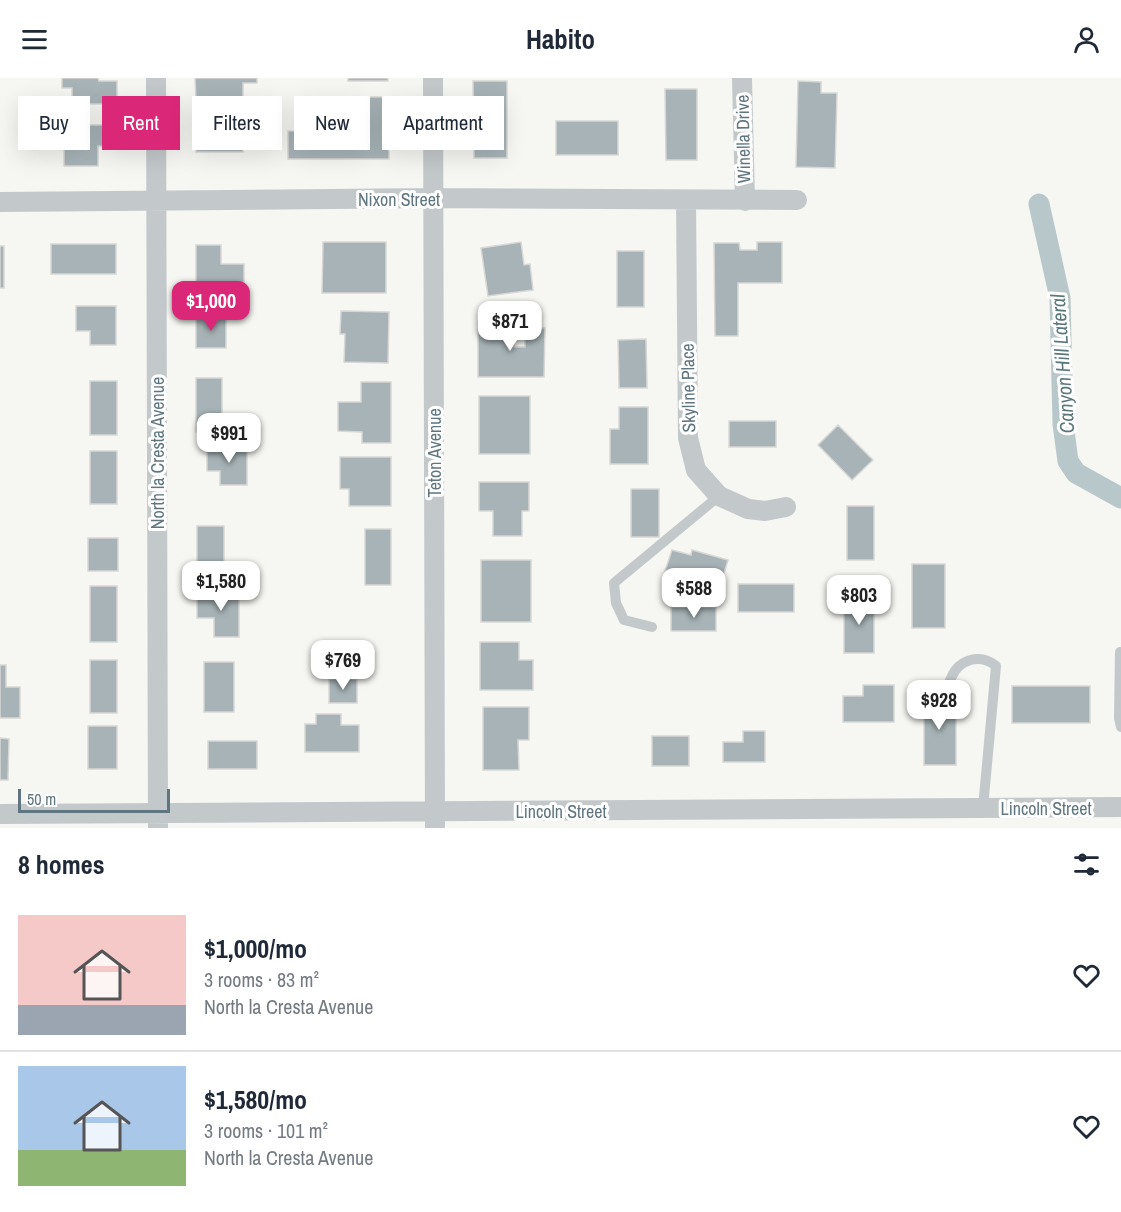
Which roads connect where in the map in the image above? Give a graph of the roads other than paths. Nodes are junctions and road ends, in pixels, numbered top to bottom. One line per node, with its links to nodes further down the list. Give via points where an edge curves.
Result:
1 (156, 78): 7 (street, North la Cresta Avenue)
2 (433, 78): 4 (street, Teton Avenue)
3 (742, 78): 8 (street, Winella Drive)
4 (434, 198): 5 (street, Nixon Street); 7 (street, Nixon Street); 21 (street, Teton Avenue)
5 (686, 200): 8 (street, Nixon Street); 10 (street, Skyline Place, via 688,438 696,470)
6 (797, 200): 8 (street, Nixon Street)
7 (157, 201): 9 (street, Nixon Street); 22 (street, North la Cresta Avenue)
8 (745, 201)
9 (0, 202)
10 (719, 495): 11 (street, Skyline Place, via 748,509); 12 (lane, via 614,583 616,603 624,620)
11 (786, 507)
12 (652, 627)
13 (1120, 652): 15 (lane)
14 (945, 697): 17 (lane, via 960,664 975,658 996,666)
15 (1121, 727)
16 (1121, 807): 17 (street, Lincoln Street)
17 (983, 808): 20 (street, Lincoln Street)
18 (0, 814): 22 (street, Lincoln Street)
19 (669, 819): 20 (street, Lincoln Street); 21 (street, Lincoln Street)
20 (893, 819)
21 (435, 820): 22 (street, Lincoln Street)
22 (158, 821)

